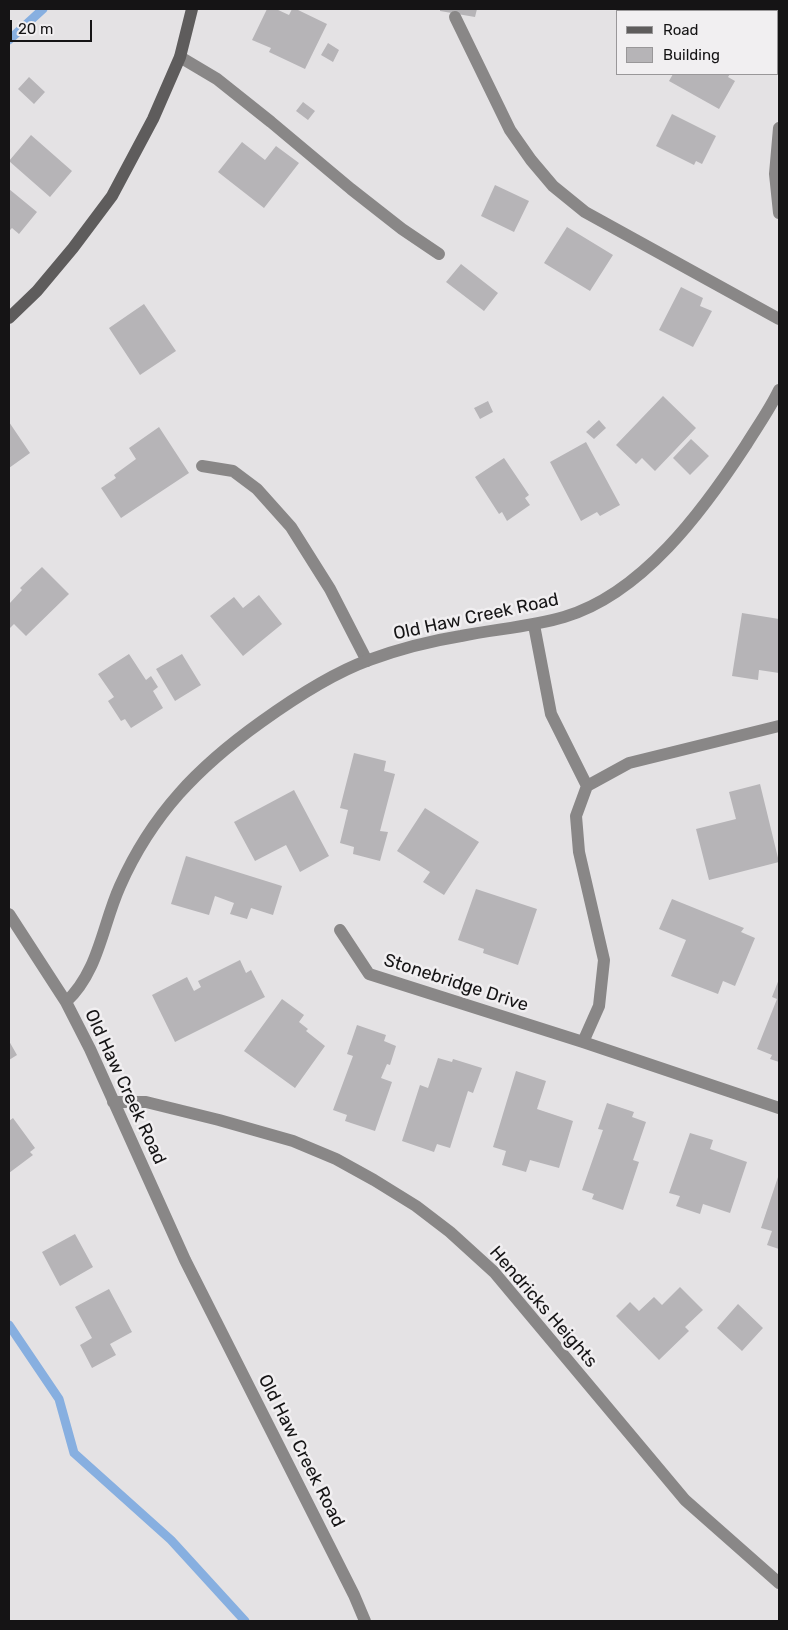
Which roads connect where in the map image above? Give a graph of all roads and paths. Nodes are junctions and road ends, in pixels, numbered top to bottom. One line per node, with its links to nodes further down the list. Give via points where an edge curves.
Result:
1 (192, 9): 3 (street)
2 (455, 17): 8 (street, via 510,130 553,186 585,212)
3 (180, 57): 6 (street, via 217,79 351,189); 7 (street, via 152,120 112,196 49,277)
4 (779, 128): 5 (street, via 775,174)
5 (779, 213)
6 (439, 254)
7 (9, 318)
8 (779, 319)
9 (779, 390): 11 (street, Old Haw Creek Road, via 755,432 705,504 654,560 619,590 593,606)
10 (202, 466): 12 (street, via 233,471 257,489 292,527 330,589)
11 (534, 625): 12 (street, Old Haw Creek Road, via 415,645); 14 (street, via 551,714)
12 (367, 661): 17 (street, Old Haw Creek Road, via 312,689 262,721 190,780 158,818 135,854 118,889 96,958 75,994)
13 (779, 726): 14 (street, via 629,763)
14 (587, 786): 18 (street, via 576,816 579,852 604,960 599,1006)
15 (9, 914): 17 (street)
16 (340, 930): 18 (street, Stonebridge Drive, via 369,974)
17 (66, 1002): 19 (street, Old Haw Creek Road)
18 (583, 1042): 20 (street, Stonebridge Drive)
19 (113, 1102): 21 (street, Hendricks Heights, via 146,1102 293,1141 336,1159 416,1206 494,1272 685,1500); 22 (street, Old Haw Creek Road, via 185,1260)
20 (779, 1108)
21 (779, 1583)
22 (365, 1621)

